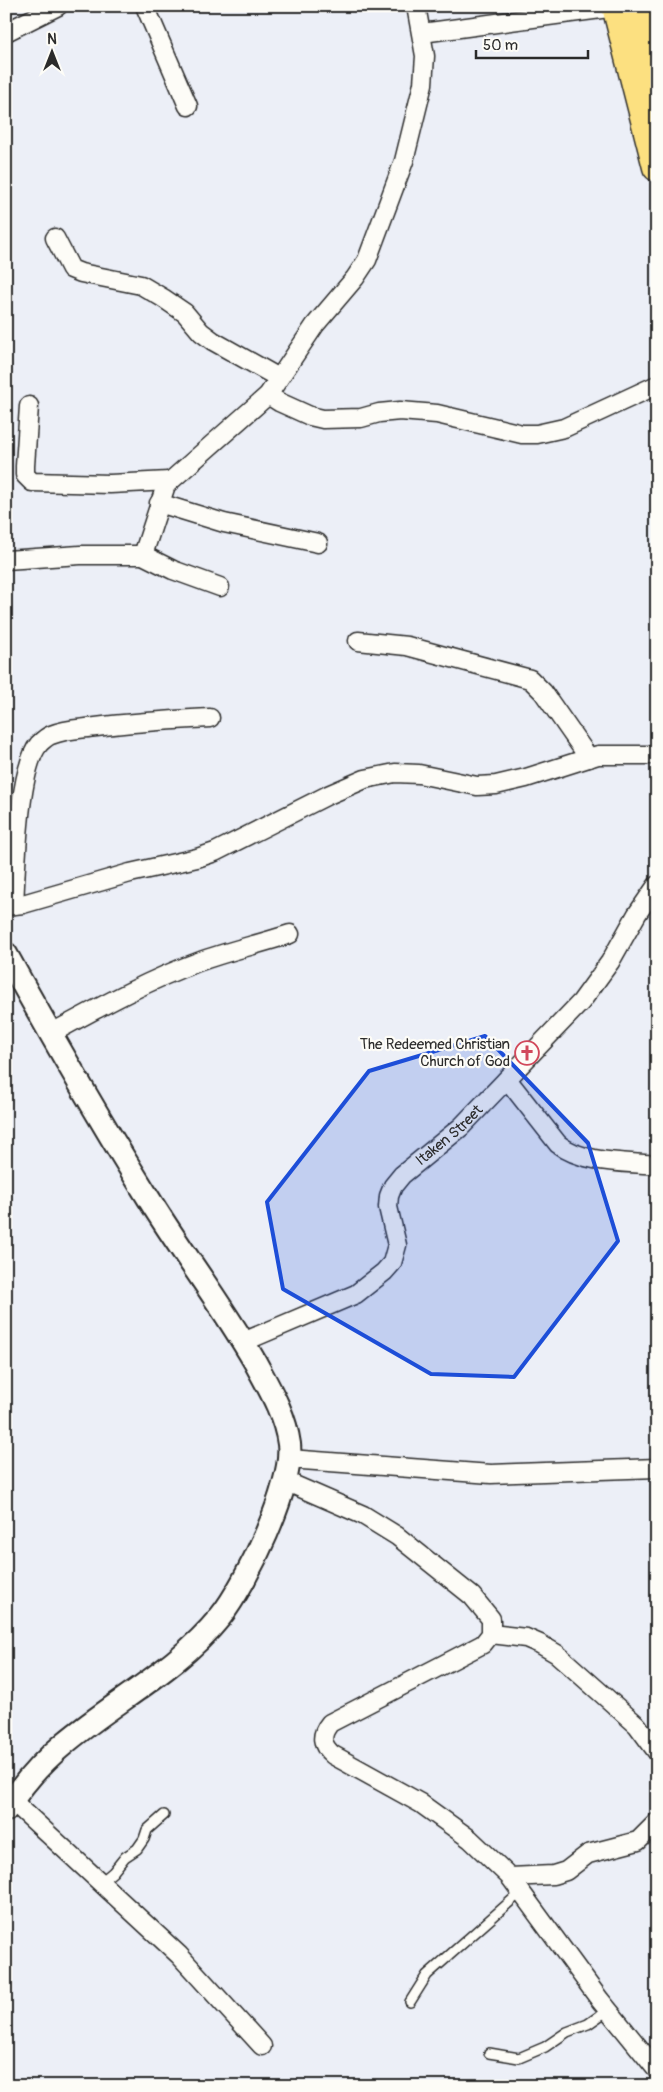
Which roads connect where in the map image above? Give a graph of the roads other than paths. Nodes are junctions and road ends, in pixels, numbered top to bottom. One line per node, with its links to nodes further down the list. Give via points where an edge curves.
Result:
1 (58, 6): 6 (street)
2 (146, 6): 9 (street)
3 (416, 6): 7 (street)
4 (616, 6): 7 (street); 10 (highway)
5 (636, 6): 8 (highway)
6 (6, 32)
7 (422, 34): 12 (street, via 424,84 404,160 367,260 315,325)
8 (656, 79)
9 (188, 106)
10 (657, 167)
11 (55, 238): 12 (street, via 71,269 141,285 184,313 213,341)
12 (279, 378): 14 (street)
13 (657, 385): 14 (street, via 564,428 537,434 522,434 437,414 400,411 361,418 323,419)
14 (268, 395): 16 (street)
15 (29, 406): 16 (street, via 25,474 32,482 110,484)
16 (169, 481): 17 (street)
17 (160, 503): 18 (street, via 224,523); 19 (street)
18 (318, 543)
19 (143, 555): 20 (street); 21 (street)
20 (6, 560)
21 (220, 587)
22 (358, 641): 25 (street, via 407,646 530,679 543,692)
23 (210, 718): 27 (street, via 134,722 63,731 39,744 28,765)
24 (657, 754): 25 (street, via 620,753)
25 (589, 758): 27 (street, via 496,785 477,786 420,774 395,773 365,779 215,852)
26 (657, 885): 31 (street, Itaken Street, via 610,962 581,1002)
27 (10, 905)
28 (290, 934): 30 (street, via 162,976)
29 (6, 954): 30 (street)
30 (50, 1034): 33 (street, via 149,1200)
31 (507, 1078): 32 (street, via 565,1149 585,1158); 33 (street, Itaken Street, via 461,1126 393,1186 388,1207 397,1245 392,1263 384,1272 356,1294)
32 (657, 1165)
33 (243, 1342): 34 (street, via 276,1400 287,1432)
34 (289, 1459): 35 (street, via 491,1474); 36 (street)
35 (657, 1468)
36 (285, 1481): 37 (street, via 363,1515 397,1536 472,1596 492,1619); 39 (street, via 266,1534 245,1578 222,1615 183,1655 64,1743)
37 (491, 1634): 38 (street, via 526,1638 557,1654 636,1725); 42 (street, via 483,1644 330,1723 322,1739 325,1748 333,1755 420,1803 470,1839)
38 (657, 1752)
39 (8, 1802): 43 (street)
40 (164, 1815): 43 (lane, via 147,1830 137,1849)
41 (657, 1822): 42 (street, via 638,1841 588,1854 566,1871 553,1875)
42 (510, 1877): 44 (street)
43 (100, 1883): 47 (street, via 179,1955)
44 (521, 1892): 45 (lane, via 427,1975); 46 (street)
45 (410, 2002)
46 (608, 2010): 48 (lane, via 545,2048 519,2058); 49 (street)
47 (262, 2046)
48 (490, 2053)
49 (657, 2070)

